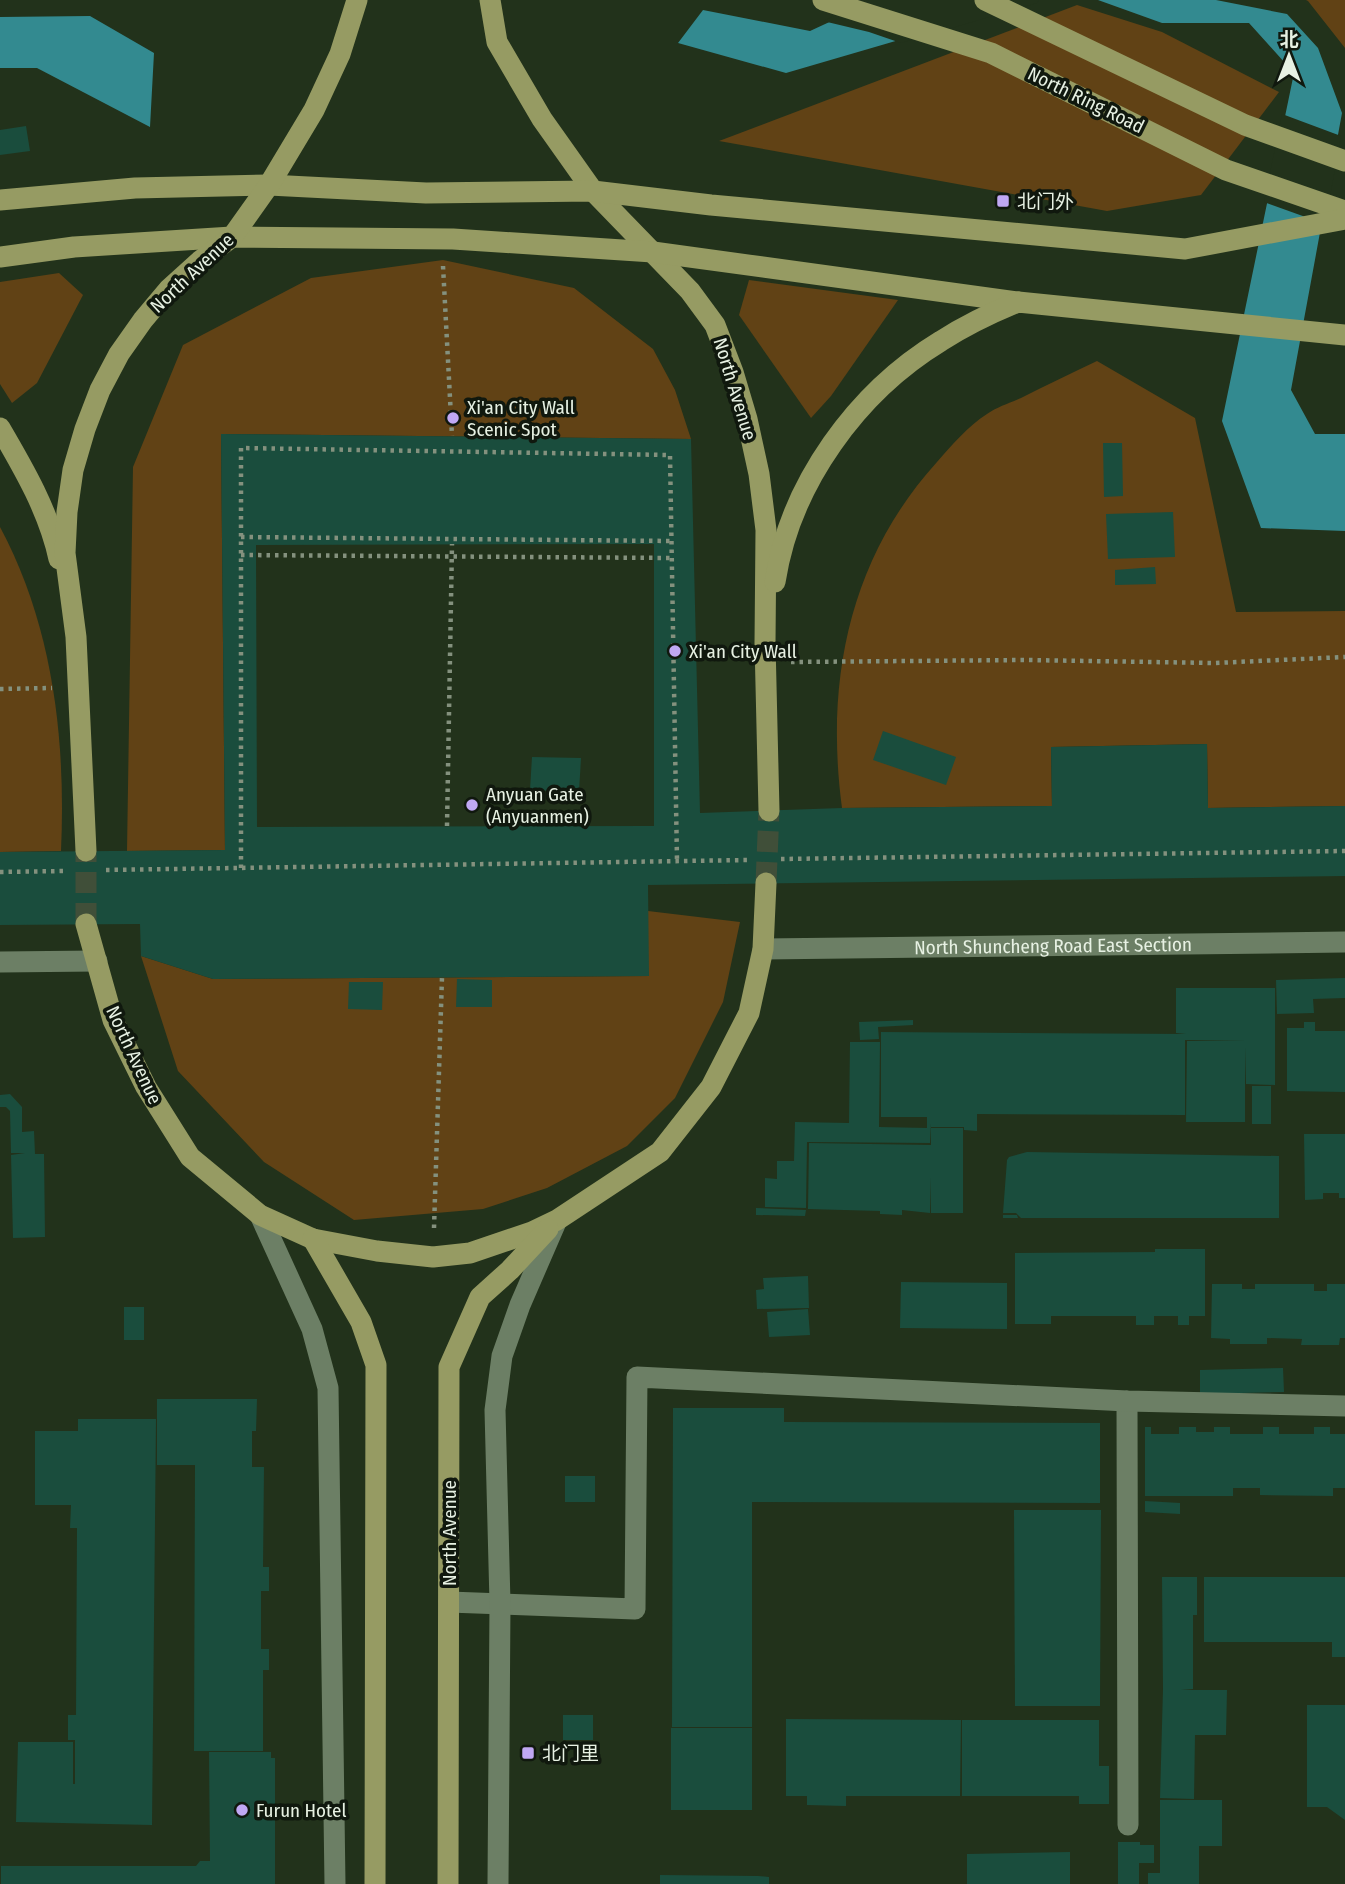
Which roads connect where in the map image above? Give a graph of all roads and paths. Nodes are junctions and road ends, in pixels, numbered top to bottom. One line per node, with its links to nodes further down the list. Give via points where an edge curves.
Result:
1 (357, 0): 6 (main road, North Avenue, via 340,54 314,110)
2 (489, 0): 7 (main road, North Avenue, via 497,42 542,119)
3 (823, 0): 9 (main road, North Ring Road, via 991,53 1226,170)
4 (985, 0): 5 (main road, via 1245,125)
5 (1345, 161)
6 (269, 185): 7 (main road, via 426,193); 8 (main road, via 135,188); 11 (main road, North Avenue)
7 (593, 191): 10 (main road, via 1185,249); 12 (main road, North Avenue)
8 (0, 200)
9 (1345, 211)
10 (1345, 219)
11 (232, 237): 12 (main road, via 453,239); 13 (main road, via 74,247); 25 (main road, North Avenue, via 179,280 143,320 100,390 73,470 67,512 65,553)
12 (653, 252): 15 (main road); 26 (main road, North Avenue, via 715,326 747,419 766,530)
13 (0, 257)
14 (443, 260): 18 (path)
15 (1018, 302): 16 (main road); 26 (main road, via 977,320 903,368 842,432 806,488 790,525 778,563)
16 (1345, 335)
17 (0, 428): 25 (main road, via 45,515)
18 (452, 436)
19 (241, 537): 20 (path); 20 (path, via 241,447 670,455); 22 (path)
20 (671, 541): 24 (path)
21 (452, 544): 23 (path)
22 (241, 555): 23 (path); 37 (path)
23 (452, 557): 24 (path); 31 (path)
24 (671, 558): 36 (path)
25 (76, 637): 28 (main road, North Avenue)
26 (765, 653): 27 (path, via 1215,663); 30 (main road, North Avenue)
27 (1345, 657)
28 (78, 688): 29 (path); 35 (main road, North Avenue)
29 (0, 689)
30 (769, 811)
31 (447, 826)
32 (1345, 850): 34 (path)
33 (760, 859): 36 (path)
34 (774, 859)
35 (90, 860): 37 (path)
36 (677, 861): 37 (path)
37 (241, 868)
38 (67, 870): 39 (path)
39 (0, 872)
40 (766, 883): 43 (main road, North Avenue)
41 (86, 924): 44 (main road, North Avenue)
42 (1345, 942): 43 (street, North Shuncheng Road East Section)
43 (763, 949): 48 (main road, North Avenue, via 749,1013 711,1087 660,1152)
44 (97, 961): 45 (street); 47 (main road, North Avenue, via 113,1020 146,1087 190,1157)
45 (0, 962)
46 (442, 978): 50 (path)
47 (260, 1215): 49 (main road, North Avenue); 56 (street, via 312,1329 328,1388)
48 (557, 1220): 50 (main road, North Avenue, via 470,1253); 53 (main road, North Avenue, via 480,1297 449,1367); 54 (street, via 502,1356 495,1410)
49 (313, 1239): 50 (main road, North Avenue); 57 (main road, via 360,1322 376,1366)
50 (433, 1257)
51 (1127, 1401): 52 (street); 54 (street, via 637,1377 635,1609); 55 (street)
52 (1345, 1406)
53 (449, 1602): 54 (street); 58 (main road, North Avenue)
54 (500, 1603): 59 (street)
55 (1128, 1825)
56 (335, 1884)
57 (375, 1884)
58 (448, 1884)
59 (498, 1884)

